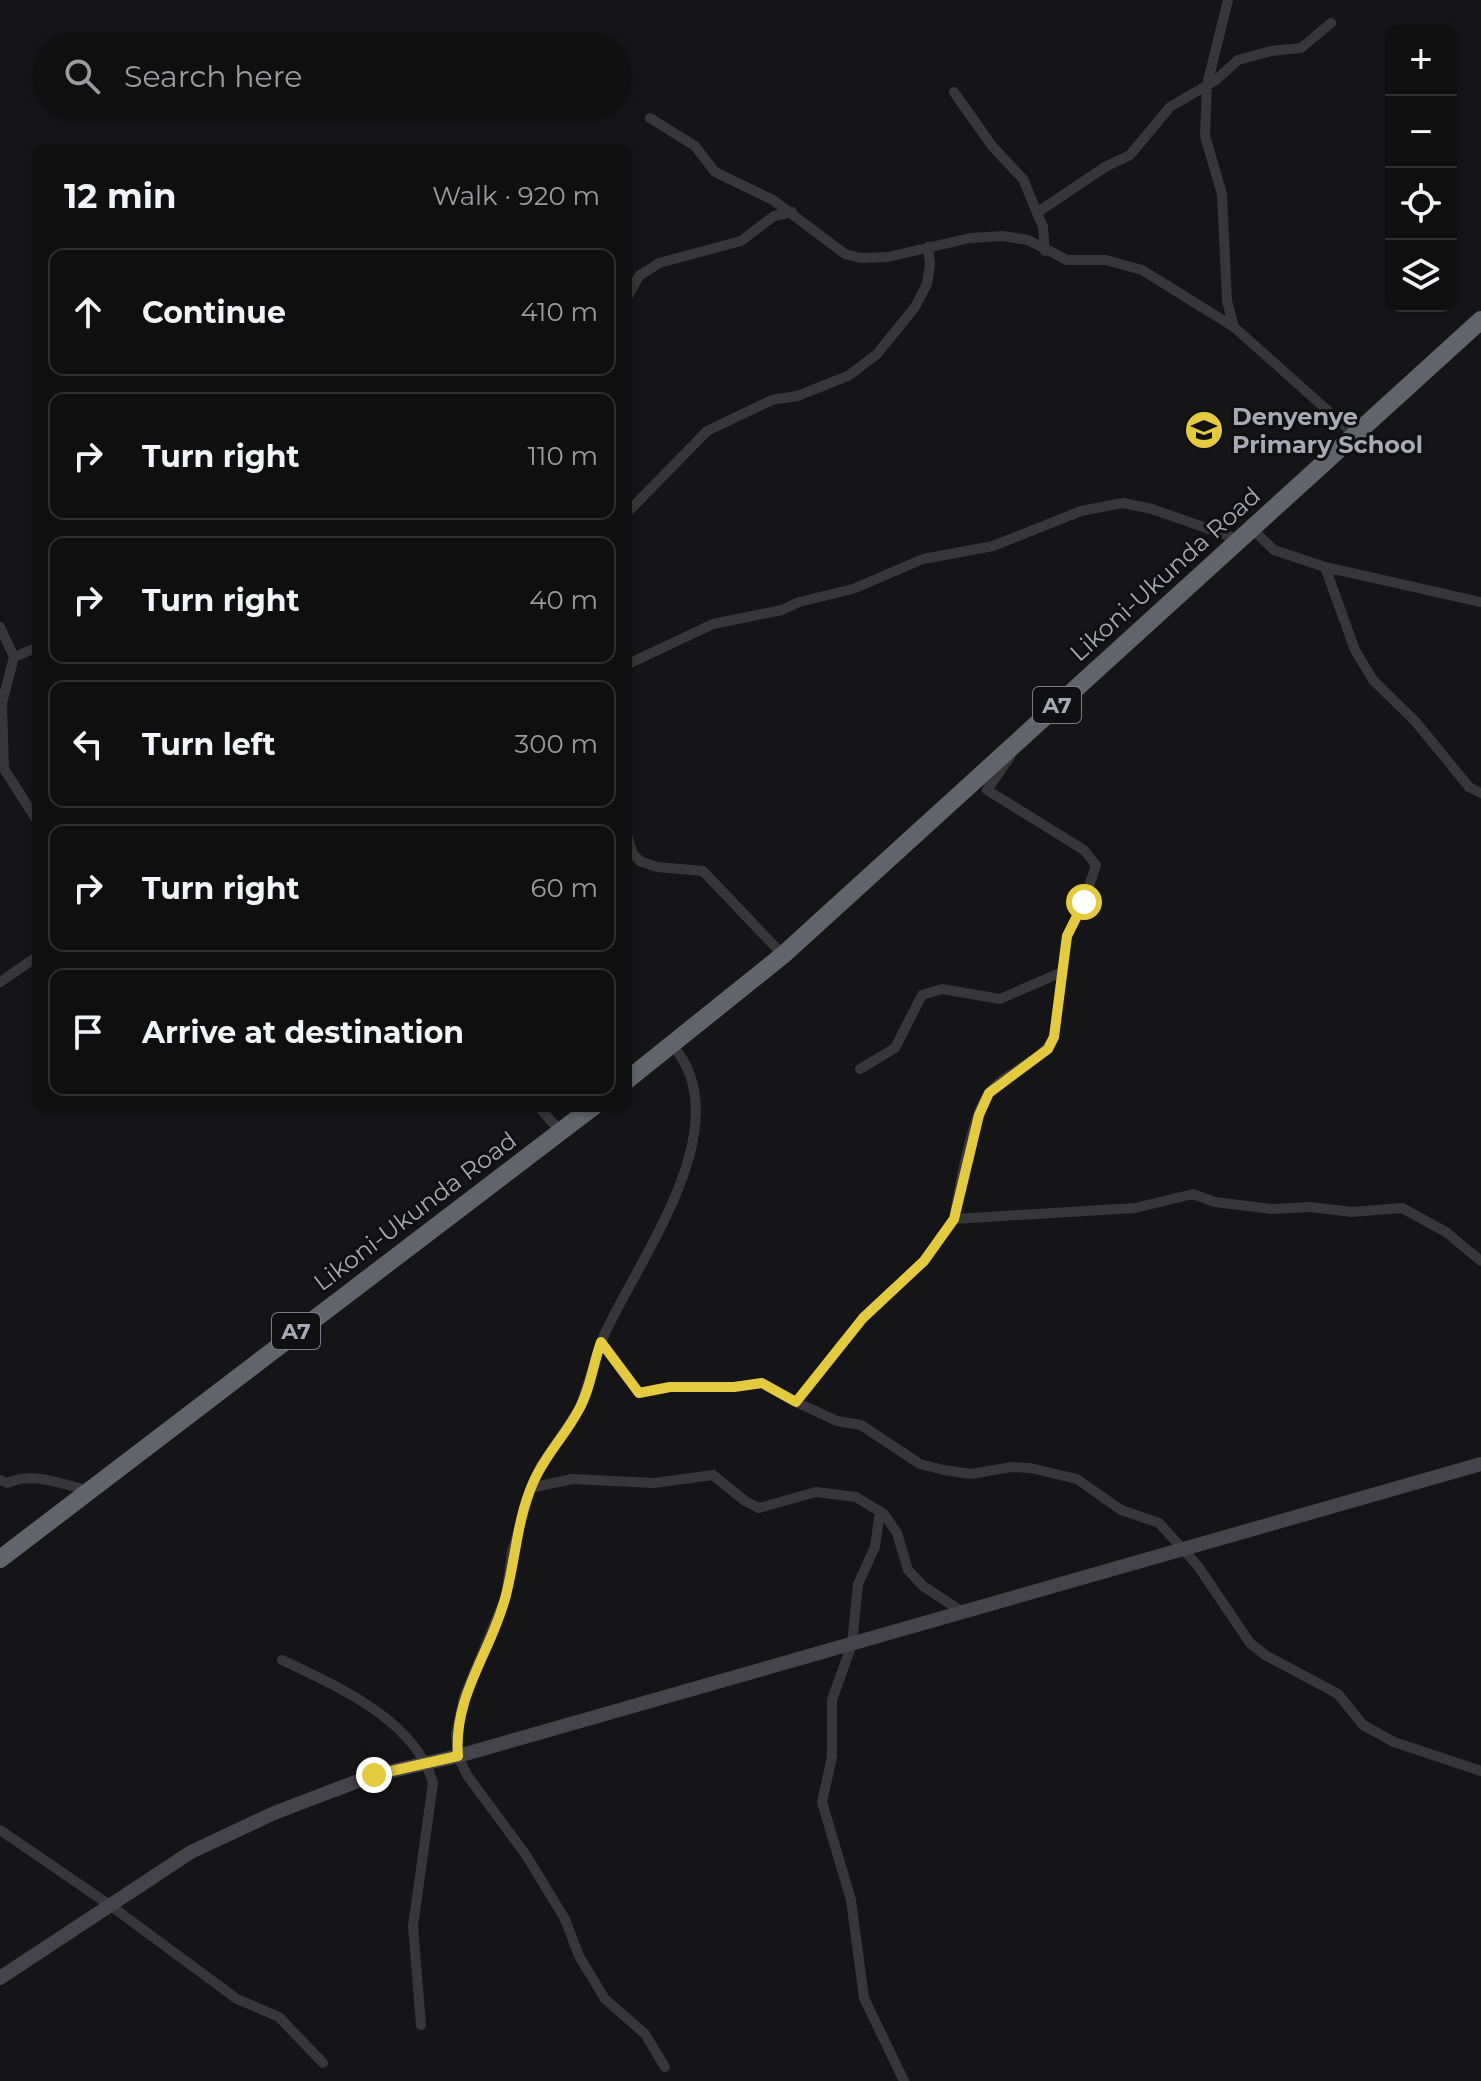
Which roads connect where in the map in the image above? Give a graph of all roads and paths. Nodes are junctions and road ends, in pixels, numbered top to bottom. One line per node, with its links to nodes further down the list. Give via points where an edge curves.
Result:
1 (1228, 0): 3 (street)
2 (1331, 23): 3 (street, via 1301,48 1238,60)
3 (1207, 85): 7 (street, via 1170,107 1130,155); 12 (street, via 1205,136 1222,194 1227,301)
4 (954, 92): 7 (street, via 1023,179)
5 (650, 118): 6 (street, via 695,146 715,172)
6 (792, 212): 8 (street, via 845,254 861,258); 10 (street, via 774,216 741,241 659,263 639,276)
7 (1038, 212): 9 (street)
8 (928, 247): 9 (street, via 1003,236 1028,240); 14 (street, via 927,284 877,354 848,376 772,400 707,431)
9 (1045, 251): 12 (street, via 1067,260 1106,260 1142,270)
10 (632, 288)
11 (1481, 320): 13 (highway, Likoni-Ukunda Road / A7)
12 (1234, 327): 13 (street)
13 (1354, 434): 15 (highway, Likoni-Ukunda Road / A7)
14 (632, 508)
15 (1246, 534): 16 (street); 21 (street, via 1123,503 1081,511 993,546 923,559 853,589 713,624); 23 (highway, Likoni-Ukunda Road / A7)
16 (1325, 567): 17 (street); 24 (street, via 1355,650 1373,680 1469,787)
17 (1481, 602)
18 (1, 630): 20 (street)
19 (32, 650): 20 (street)
20 (13, 658): 22 (street); 25 (street, via 2,703 4,769)
21 (632, 662)
22 (0, 664)
23 (1028, 731): 27 (highway, Likoni-Ukunda Road / A7); 29 (street, via 987,790 1084,850 1096,865 1067,936)
24 (1481, 793)
25 (32, 813)
26 (632, 851): 27 (street, via 640,861 708,875)
27 (783, 955): 31 (highway, Likoni-Ukunda Road / A7)
28 (32, 960): 30 (street)
29 (1062, 972): 32 (street, via 1000,999 942,989 922,995 895,1048); 37 (street, via 1048,1049 989,1093 979,1115)
30 (0, 982)
31 (673, 1046): 33 (highway, Likoni-Ukunda Road / A7); 39 (street, via 695,1088 693,1144 653,1243)
32 (860, 1069)
33 (632, 1077)
34 (543, 1112): 36 (street)
35 (586, 1112): 36 (highway, Likoni-Ukunda Road / A7)
36 (560, 1131): 44 (highway, Likoni-Ukunda Road / A7)
37 (954, 1219): 38 (street, via 1135,1208 1193,1194 1272,1209 1402,1208 1446,1232); 40 (street, via 924,1261 863,1318)
38 (1481, 1261)
39 (601, 1342): 40 (street, via 639,1393 762,1383); 43 (street, via 580,1408)
40 (796, 1402): 46 (street, via 837,1421 861,1425 920,1464 971,1474 1030,1468 1077,1479 1121,1510 1159,1523)
41 (1481, 1464): 46 (street)
42 (0, 1480): 44 (street, via 42,1477)
43 (531, 1488): 45 (street, via 572,1479 654,1483 713,1475 759,1508 816,1492 856,1497); 51 (street, via 512,1552 506,1596 464,1697 456,1734)
44 (89, 1490): 47 (highway, Likoni-Ukunda Road / A7)
45 (880, 1511): 48 (street, via 897,1533 908,1570); 49 (street, via 875,1547 858,1584)
46 (1183, 1552): 48 (street); 53 (street, via 1250,1643 1265,1655 1338,1694 1363,1725 1394,1742)
47 (0, 1559)
48 (961, 1611): 49 (street)
49 (852, 1644): 51 (street); 60 (street, via 832,1700 832,1757 822,1802 851,1900 864,1998)
50 (282, 1660): 52 (street, via 340,1688 393,1725)
51 (458, 1756): 52 (street); 59 (street, via 557,1906 605,1999 645,2034)
52 (427, 1762): 55 (street, via 374,1775 274,1813 191,1852); 57 (street, via 433,1783 413,1926)
53 (1481, 1771)
54 (0, 1830): 55 (street)
55 (111, 1906): 56 (street); 58 (street, via 237,1999 279,2017)
56 (0, 1978)
57 (421, 2025)
58 (323, 2063)
59 (665, 2067)
60 (904, 2081)

